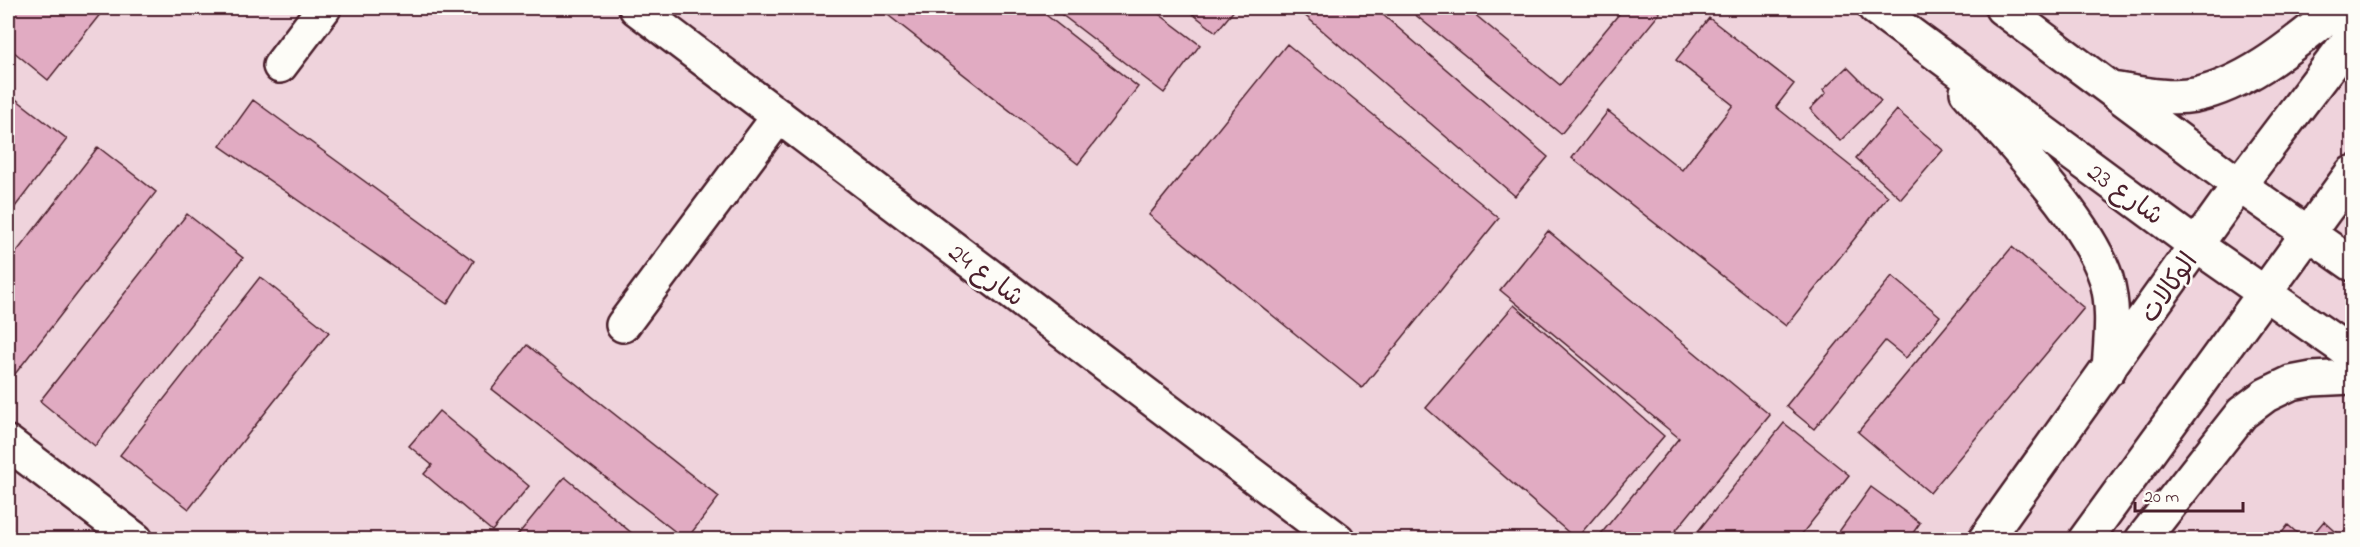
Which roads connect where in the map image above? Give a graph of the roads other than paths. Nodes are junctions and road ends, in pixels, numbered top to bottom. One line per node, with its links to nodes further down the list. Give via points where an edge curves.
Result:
1 (324, 8): 8 (street)
2 (636, 8): 10 (street, شارع 24)
3 (1875, 8): 7 (street, شارع 23)
4 (2002, 8): 9 (street)
5 (2339, 8): 9 (street, via 2258,69 2223,87 2193,95 2157,96)
6 (2352, 36): 12 (street, الوكالات)
7 (1931, 50): 14 (street, شارع 23); 19 (street, شارع 23, via 2072,216 2092,247 2106,279 2112,313)
8 (280, 66)
9 (2109, 89): 12 (street)
10 (779, 116): 17 (street); 23 (street, شارع 24)
11 (2352, 172): 13 (street)
12 (2239, 185): 13 (street); 14 (street, الوكالات)
13 (2308, 233): 15 (street); 16 (street)
14 (2197, 246): 16 (street, شارع 23); 19 (street, الوكالات)
15 (2352, 264)
16 (2264, 292): 18 (street, شارع 23); 25 (street)
17 (623, 325)
18 (2352, 354)
19 (2109, 369): 24 (street, الوكالات)
20 (2352, 377): 26 (street, via 2291,383 2242,413)
21 (8, 443): 22 (street)
22 (136, 540)
23 (1338, 540)
24 (1985, 540)
25 (2085, 540)
26 (2142, 540)

